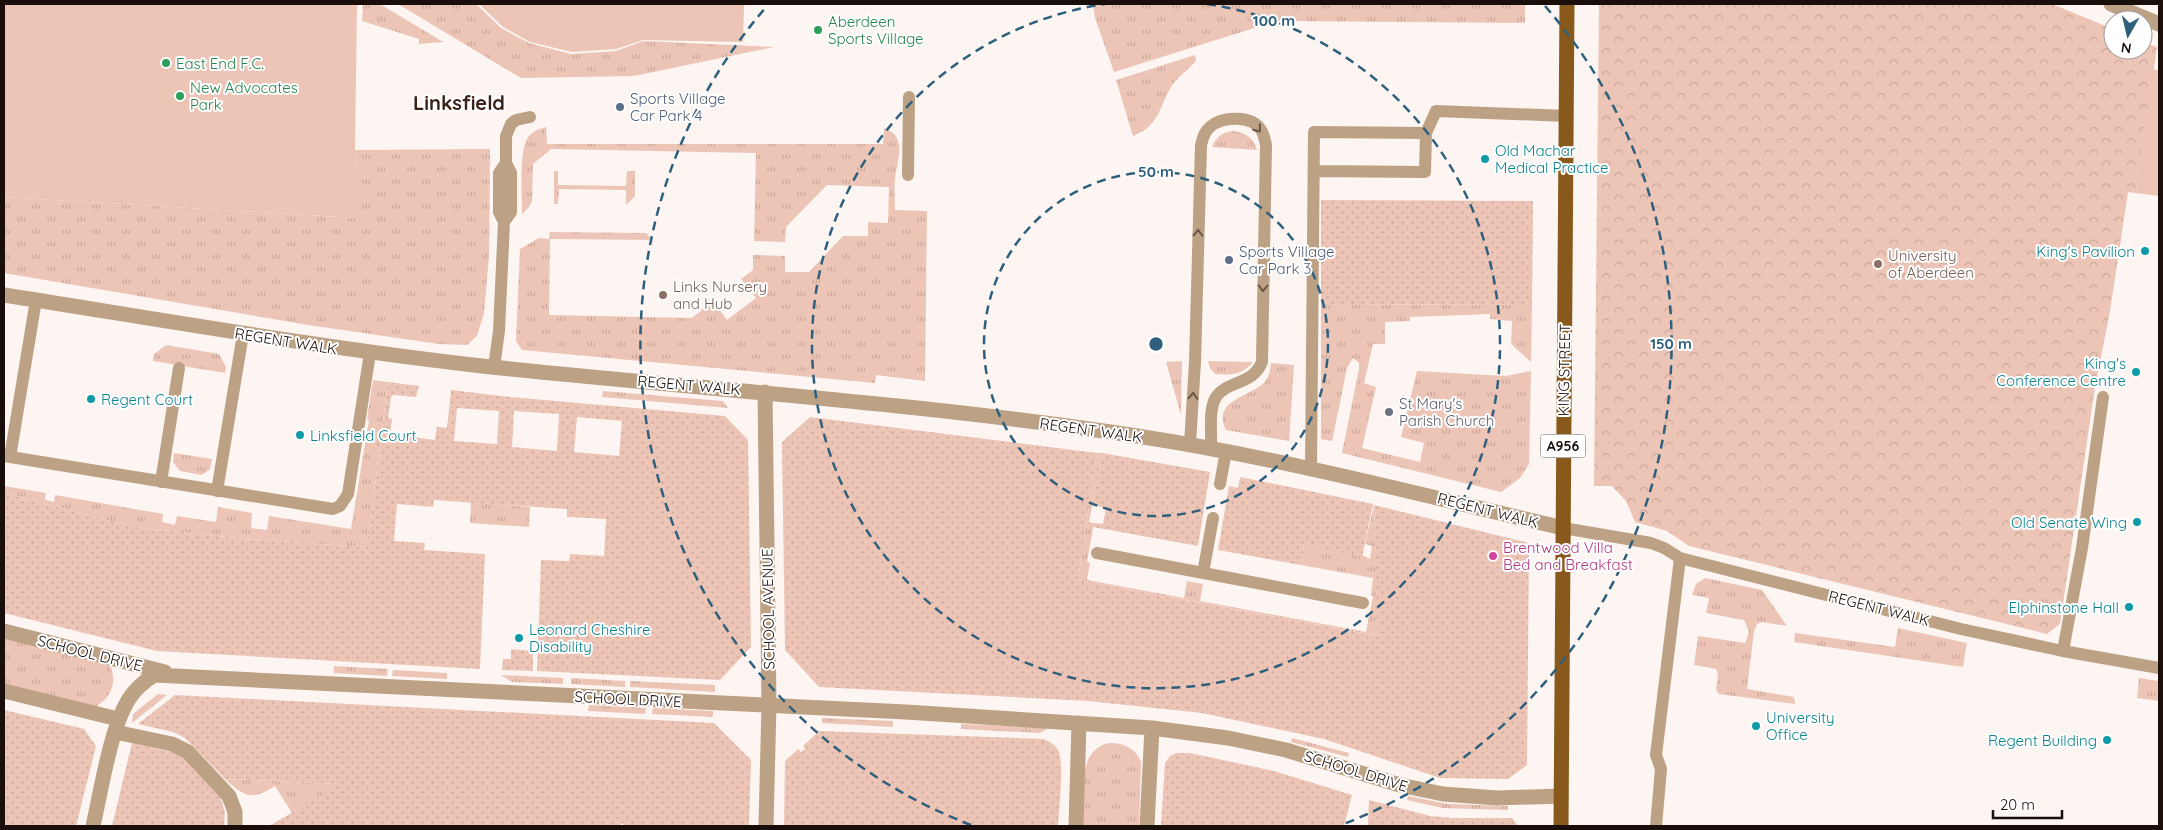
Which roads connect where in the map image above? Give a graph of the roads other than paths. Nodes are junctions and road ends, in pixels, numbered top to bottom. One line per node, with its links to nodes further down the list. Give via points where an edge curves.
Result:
1 (1567, 4): 6 (main road, KING STREET / A956)
2 (2111, 4): 3 (street)
3 (2159, 24)
4 (909, 97): 9 (lane)
5 (530, 116): 14 (lane, via 511,124 506,136 506,163 499,173 499,212 504,222 499,331)
6 (1566, 116): 7 (lane, via 1436,110); 26 (main road, KING STREET / A956)
7 (1426, 133): 8 (lane, via 1425,172); 8 (lane, via 1314,132)
8 (1314, 171): 21 (lane)
9 (908, 175)
10 (4, 295): 11 (street, REGENT WALK)
11 (36, 300): 12 (street, REGENT WALK); 20 (lane)
12 (243, 334): 13 (street, REGENT WALK); 24 (lane)
13 (370, 353): 14 (street, REGENT WALK); 24 (lane, via 348,494 340,506 323,509)
14 (494, 367): 16 (street, REGENT WALK)
15 (179, 368): 22 (lane)
16 (765, 392): 18 (street, REGENT WALK, via 1068,426); 36 (street, SCHOOL AVENUE)
17 (2103, 397): 32 (lane)
18 (1190, 444): 19 (street, REGENT WALK); 19 (lane, one-way to 19, via 1201,145 1210,127 1219,121 1235,119 1252,122 1261,130 1266,146 1262,362 1259,370 1217,396 1213,405)
19 (1218, 450): 21 (street, REGENT WALK); 23 (lane)
20 (7, 456): 22 (lane)
21 (1311, 468): 26 (street, REGENT WALK)
22 (161, 482): 24 (lane)
23 (1220, 484)
24 (217, 491)
25 (1213, 518): 29 (lane)
26 (1563, 528): 28 (lane, REGENT WALK, via 1651,543); 40 (main road, KING STREET / A956)
27 (1098, 553): 29 (lane)
28 (1680, 558): 32 (lane, REGENT WALK); 47 (lane, via 1656,755 1661,769)
29 (1203, 573): 30 (lane)
30 (1363, 603)
31 (4, 631): 34 (street, SCHOOL DRIVE)
32 (2064, 651): 33 (lane, REGENT WALK)
33 (2159, 668)
34 (176, 675): 36 (street, SCHOOL DRIVE); 38 (street, SCHOOL DRIVE, via 154,675 140,684 130,696)
35 (4, 690): 38 (street)
36 (769, 705): 37 (street, SCHOOL DRIVE); 43 (street, SCHOOL AVENUE)
37 (1079, 723): 39 (street, SCHOOL DRIVE); 44 (street)
38 (117, 725): 41 (street, SCHOOL DRIVE); 42 (street, via 188,752 229,796 235,812)
39 (1152, 728): 40 (street, SCHOOL DRIVE, via 1286,750 1400,785 1443,794 1497,798); 45 (street)
40 (1561, 796): 46 (main road, KING STREET / A956)
41 (93, 826)
42 (235, 826)
43 (766, 826)
44 (1076, 826)
45 (1147, 826)
46 (1560, 826)
47 (1656, 826)

